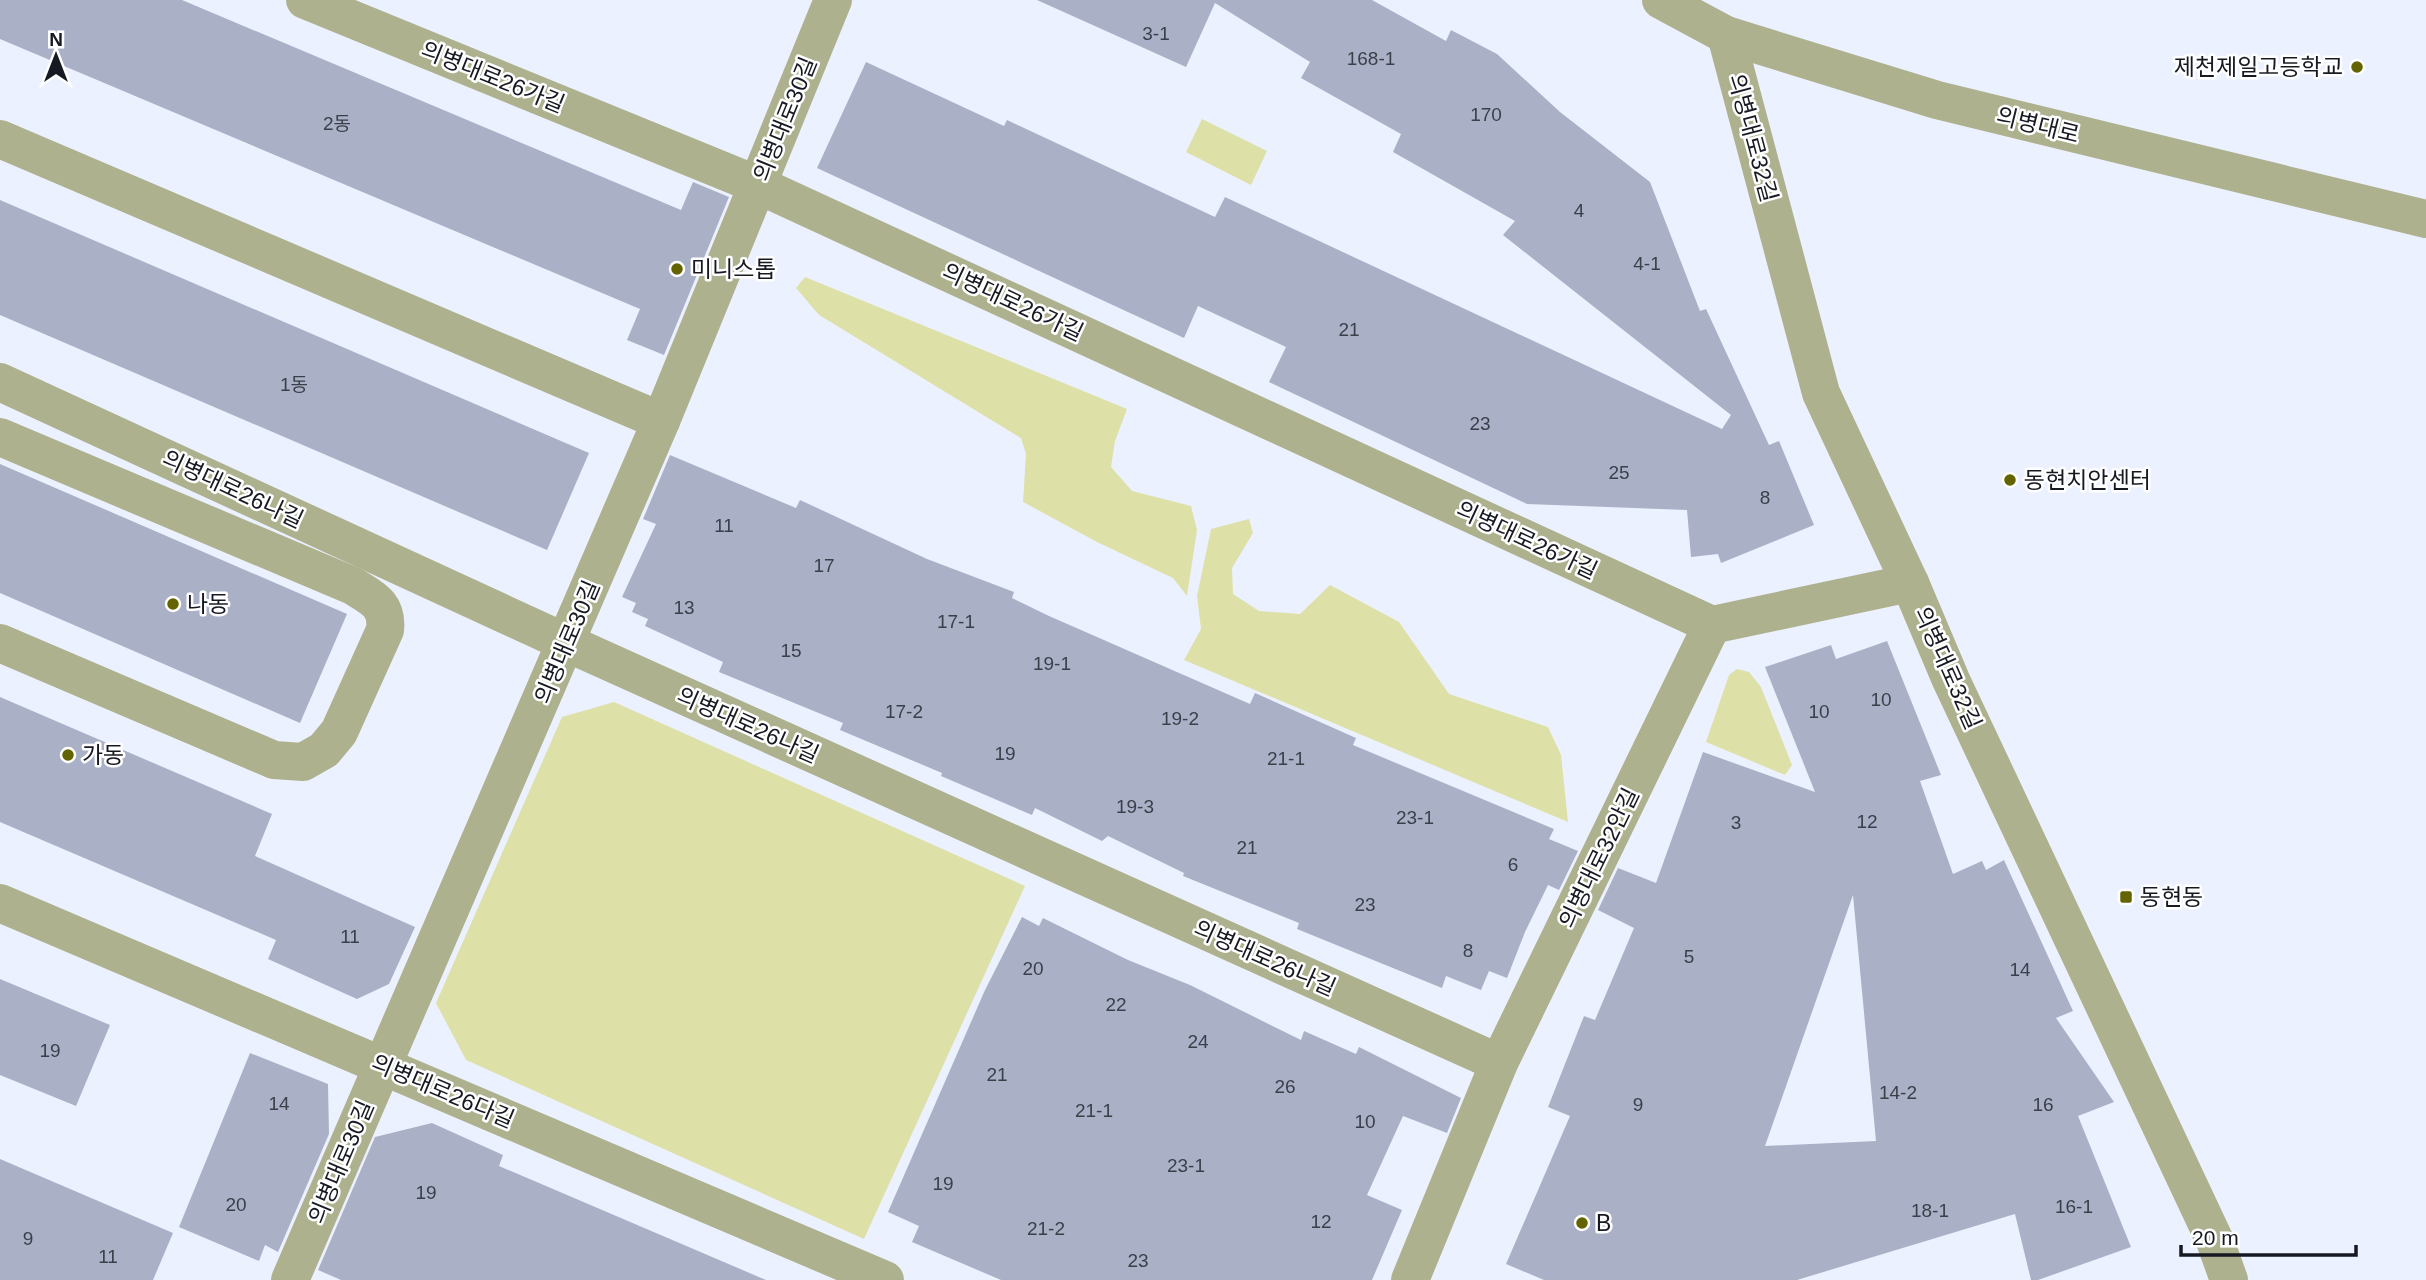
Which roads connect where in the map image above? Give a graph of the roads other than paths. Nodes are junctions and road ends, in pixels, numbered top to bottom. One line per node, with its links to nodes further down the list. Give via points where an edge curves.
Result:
1 (304, 0): 6 (street, 의병대로26가길)
2 (833, 0): 6 (street, 의병대로30길)
3 (1661, 0): 4 (street, 의병대로)
4 (1726, 35): 7 (street, 의병대로, via 1937,100); 11 (street, 의병대로32길, via 1821,393)
5 (0, 139): 9 (street)
6 (758, 185): 9 (street, 의병대로30길); 12 (street, 의병대로26가길)
7 (2426, 219)
8 (0, 382): 14 (street, 의병대로26나길)
9 (661, 421): 14 (street, 의병대로30길)
10 (0, 437): 13 (street, via 353,586 376,601 386,616 385,630 339,733 324,750 303,762 274,760)
11 (1910, 583): 12 (street); 21 (street, 의병대로32길)
12 (1712, 625): 16 (street, 의병대로32안길)
13 (0, 643)
14 (567, 643): 16 (street, 의병대로26나길); 17 (street, 의병대로30길)
15 (0, 903): 17 (street, 의병대로26다길)
16 (1499, 1063): 20 (street, 의병대로32안길)
17 (383, 1065): 18 (street, 의병대로30길); 19 (street, 의병대로26다길)
18 (290, 1280)
19 (885, 1280)
20 (1410, 1280)
21 (2229, 1280)

